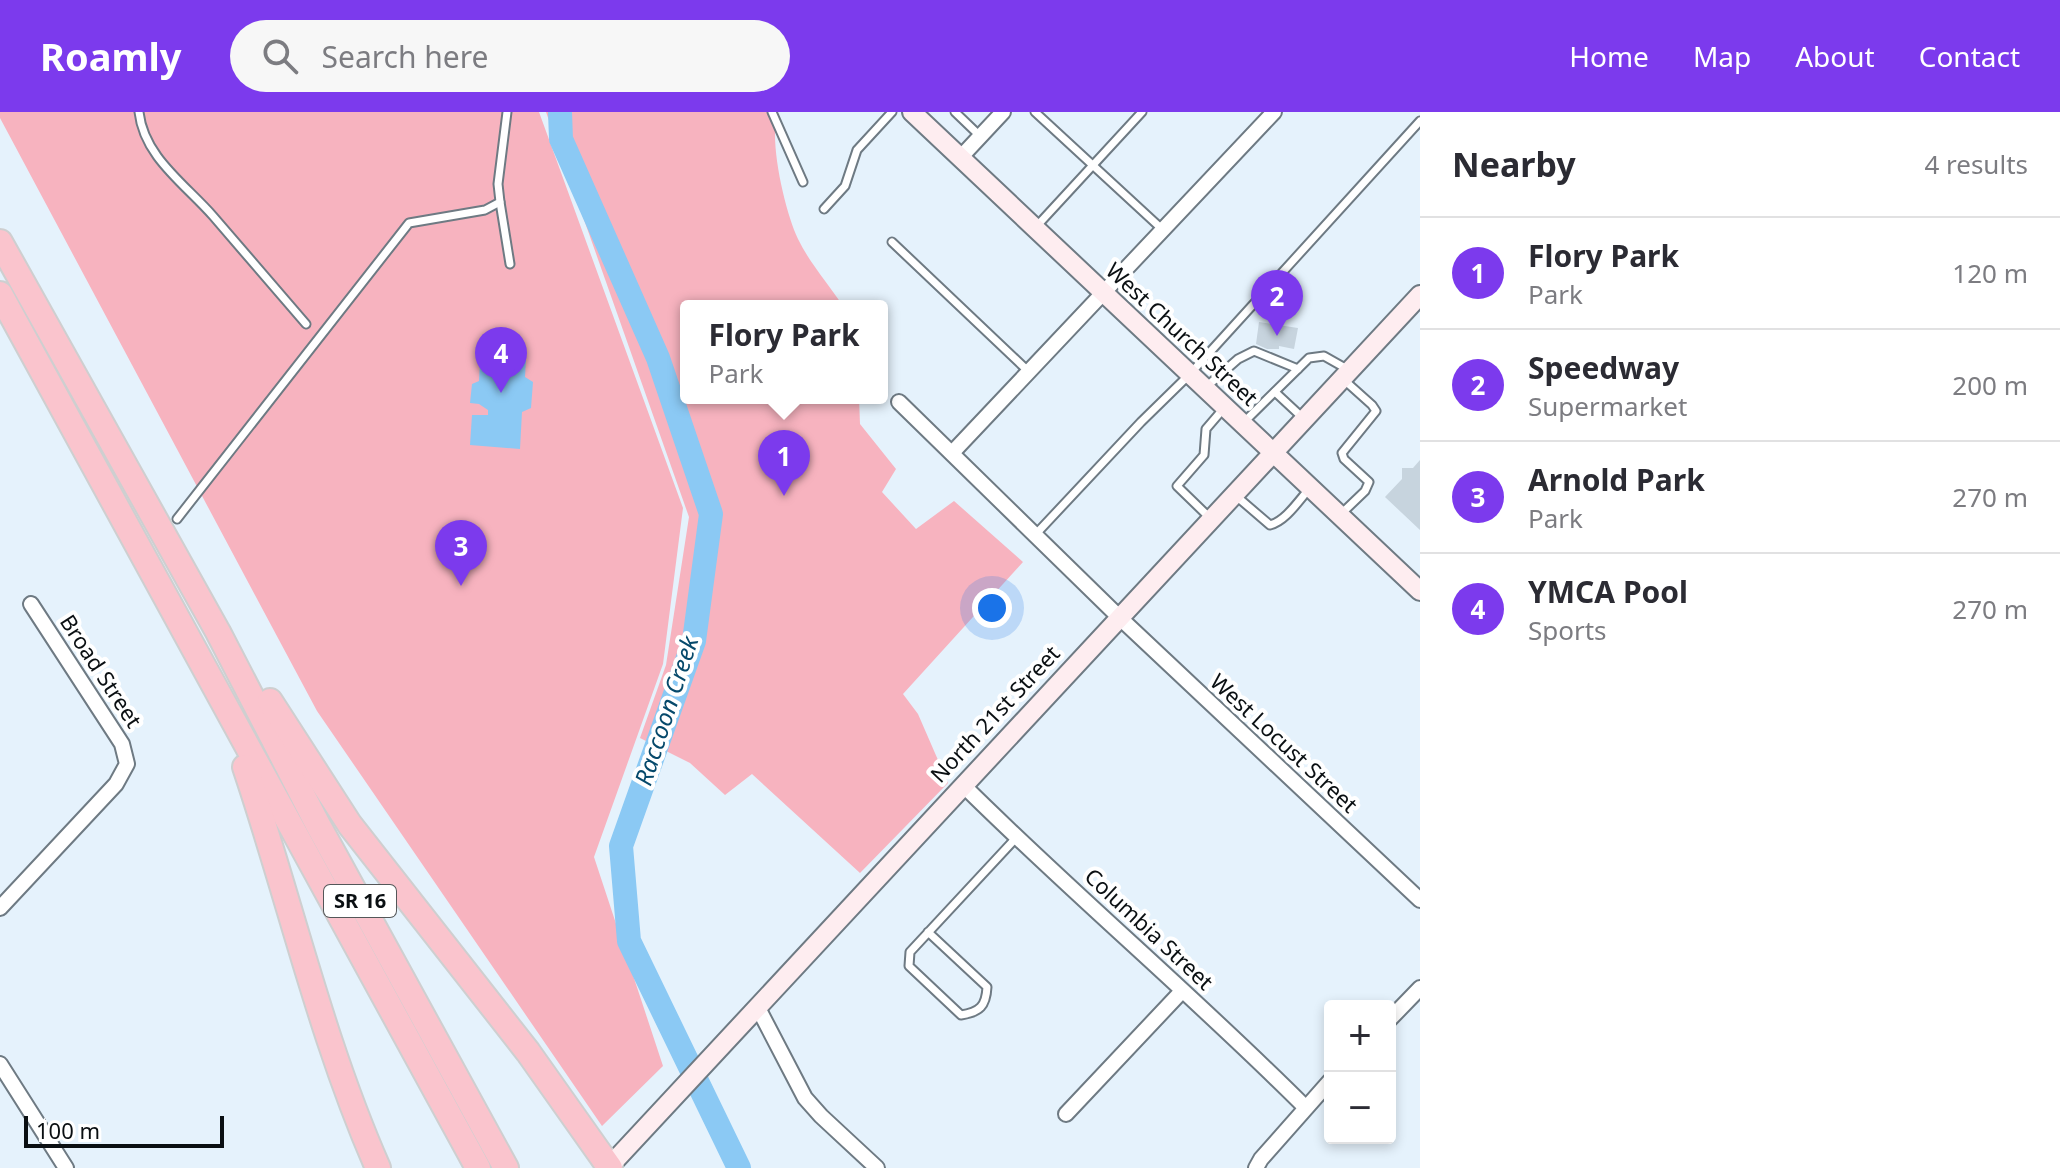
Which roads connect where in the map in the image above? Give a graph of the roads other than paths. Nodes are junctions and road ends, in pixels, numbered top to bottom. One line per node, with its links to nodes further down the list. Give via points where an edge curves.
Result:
1 (139, 112): 27 (lane, via 148,144 164,165)
2 (507, 112): 16 (lane)
3 (772, 112): 15 (lane)
4 (892, 112): 17 (lane, via 857,150 845,186)
5 (912, 112): 13 (main road, West Church Street)
6 (955, 112): 12 (lane)
7 (1003, 112): 12 (street)
8 (1035, 112): 14 (lane)
9 (1142, 112): 14 (lane)
10 (1274, 112): 19 (street)
11 (1420, 121): 31 (lane)
12 (980, 136): 13 (street)
13 (960, 158): 18 (main road, West Church Street)
14 (1093, 165): 18 (lane); 19 (lane)
15 (803, 182)
16 (500, 202): 22 (lane); 44 (lane, via 485,210 409,223)
17 (824, 209)
18 (1035, 228): 24 (main road, West Church Street)
19 (1163, 230): 24 (street)
20 (0, 242): 49 (highway, SR 16)
21 (892, 242): 29 (lane)
22 (510, 264)
23 (0, 294): 26 (highway, SR 16)
24 (1104, 294): 29 (street); 31 (main road, West Church Street)
25 (1420, 295): 30 (main road, North 21st Street)
26 (8, 315): 50 (highway, SR 16)
27 (306, 324)
28 (1298, 369): 30 (lane, via 1309,358 1324,356); 32 (lane, via 1254,351); 33 (lane)
29 (1030, 372): 39 (street)
30 (1346, 374): 36 (main road, North 21st Street); 42 (lane, via 1376,411 1342,453 1369,482)
31 (1189, 375): 32 (main road, West Church Street); 45 (lane)
32 (1204, 389): 35 (main road, West Church Street)
33 (1275, 392): 36 (lane); 37 (lane)
34 (899, 402): 39 (street, West Locust Street)
35 (1224, 407): 37 (main road, West Church Street); 43 (lane, via 1206,429 1204,455 1177,486)
36 (1304, 419): 38 (main road, North 21st Street)
37 (1242, 424): 38 (main road, West Church Street)
38 (1272, 452): 40 (main road, West Church Street); 41 (main road, North 21st Street)
39 (952, 453): 45 (street, West Locust Street)
40 (1310, 488): 41 (lane, via 1276,525); 42 (main road, West Church Street)
41 (1234, 493): 43 (main road, North 21st Street)
42 (1340, 516): 46 (main road, West Church Street)
43 (1210, 518): 48 (main road, North 21st Street)
44 (177, 519)
45 (1035, 535): 48 (street, West Locust Street)
46 (1420, 591)
47 (31, 604): 54 (street, Broad Street, via 122,744 127,764 116,784)
48 (1119, 617): 51 (main road, North 21st Street); 53 (street, West Locust Street)
49 (218, 632): 67 (highway, SR 16); 68 (highway, via 248,665 350,825 528,1052)
50 (210, 680): 65 (highway, via 217,714 244,764 263,818 351,1107); 66 (highway, SR 16)
51 (963, 785): 52 (street, Columbia Street); 58 (main road, North 21st Street)
52 (1016, 838): 55 (lane); 57 (street, Columbia Street)
53 (1420, 900)
54 (0, 908)
55 (928, 932): 55 (lane, via 910,952 909,966 961,1015 976,1013 986,1002 987,987)
56 (1420, 988): 59 (street)
57 (1182, 991): 62 (street, Columbia Street); 63 (street)
58 (757, 1006): 68 (main road, North 21st Street); 69 (street, via 805,1098)
59 (1396, 1013)
60 (0, 1064): 64 (street)
61 (1324, 1087): 62 (street)
62 (1305, 1107): 70 (street)
63 (1066, 1114)
64 (66, 1168)
65 (378, 1168)
66 (478, 1168)
67 (506, 1168)
68 (609, 1168)
69 (877, 1168)
70 (1256, 1168)

